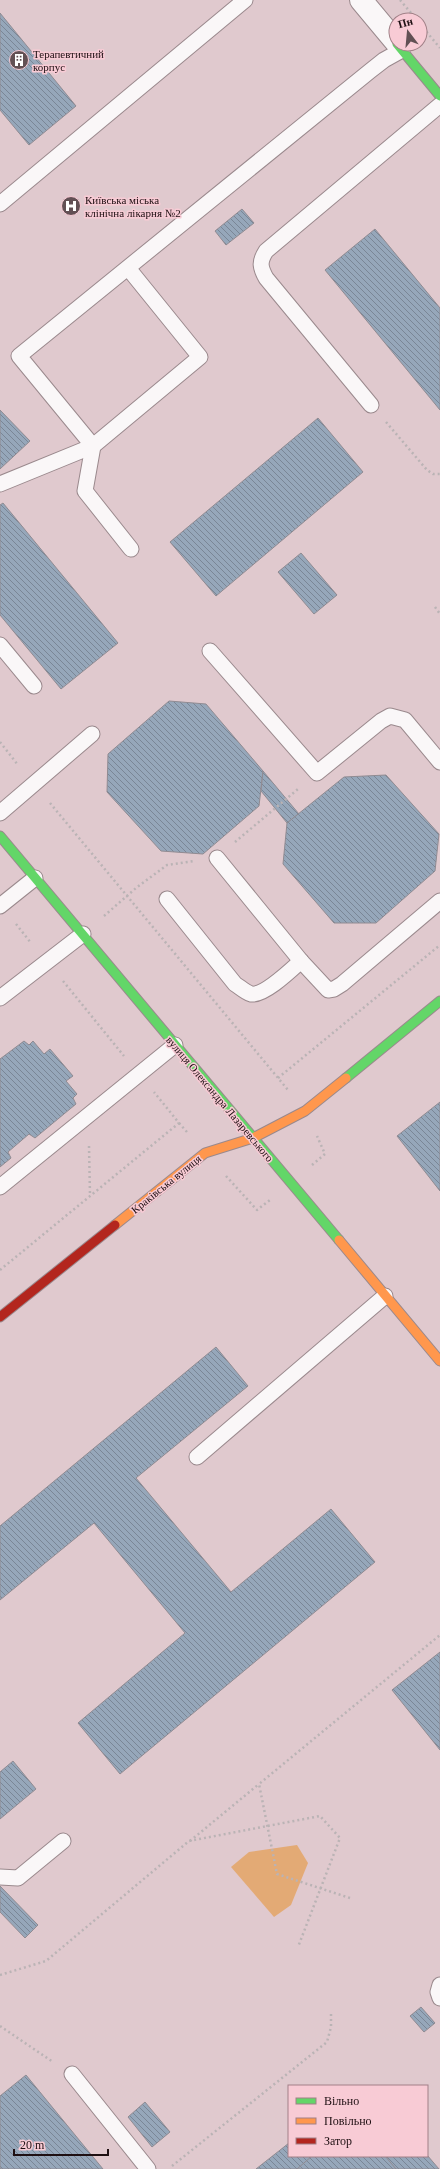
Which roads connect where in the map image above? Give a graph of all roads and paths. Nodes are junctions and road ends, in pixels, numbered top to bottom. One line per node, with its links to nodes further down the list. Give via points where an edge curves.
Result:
1 (245, 0): 12 (lane)
2 (361, 0): 5 (street)
3 (400, 0): 4 (path)
4 (410, 12)
5 (388, 33)
6 (428, 34): 7 (path)
7 (440, 48)
8 (393, 52): 13 (lane)
9 (404, 52): 10 (street)
10 (440, 96)
11 (440, 105): 14 (lane, via 266,251 260,261 266,278)
12 (0, 204)
13 (128, 268): 15 (lane, via 200,357); 15 (lane, via 18,356)
14 (371, 405): 16 (path, via 427,470 433,474)
15 (93, 446): 17 (lane); 18 (lane, via 85,491)
16 (440, 474)
17 (0, 484)
18 (131, 549)
19 (435, 607): 20 (path)
20 (440, 614)
21 (0, 645): 23 (lane)
22 (210, 651): 26 (lane, via 317,773 390,716 405,720)
23 (34, 686)
24 (92, 734): 27 (lane)
25 (0, 742): 27 (path)
26 (440, 762)
27 (34, 784): 28 (lane); 36 (path, via 278,1078)
28 (0, 814)
29 (0, 836): 31 (street, вулиця Олександра Лазаревського)
30 (217, 858): 37 (lane)
31 (35, 878): 34 (lane); 35 (street, вулиця Олександра Лазаревського)
32 (167, 900): 37 (lane, via 235,984 244,991 252,994 262,993)
33 (440, 901): 37 (lane, via 334,990 324,988)
34 (0, 906)
35 (83, 934): 38 (lane); 40 (street, вулиця Олександра Лазаревського)
36 (440, 945)
37 (301, 961)
38 (0, 998)
39 (440, 1001): 42 (street, Краківська вулиця, via 305,1111)
40 (175, 1045): 41 (lane); 42 (street, вулиця Олександра Лазаревського)
41 (88, 1116): 43 (lane); 44 (path)
42 (253, 1138): 45 (street, вулиця Олександра Лазаревського); 46 (street, Краківська вулиця, via 206,1153)
43 (0, 1188)
44 (90, 1196)
45 (385, 1296): 47 (street, вулиця Олександра Лазаревського); 48 (lane)
46 (0, 1317)
47 (440, 1361)
48 (197, 1457)
49 (440, 1635): 50 (path)
50 (259, 1784): 51 (path); 53 (path)
51 (268, 1827): 53 (path); 55 (path, via 277,1874); 55 (path, via 320,1816 340,1838)
52 (63, 1841): 54 (lane, via 18,1878)
53 (189, 1841): 58 (path, via 46,1961)
54 (0, 1877)
55 (321, 1889): 56 (path); 57 (path)
56 (350, 1898)
57 (298, 1947)
58 (0, 1976)
59 (440, 1985): 60 (lane)
60 (440, 1998)
61 (331, 2012): 65 (path, via 327,2042)
62 (0, 2026): 63 (path)
63 (72, 2074): 64 (lane)
64 (148, 2169)
65 (168, 2169)

